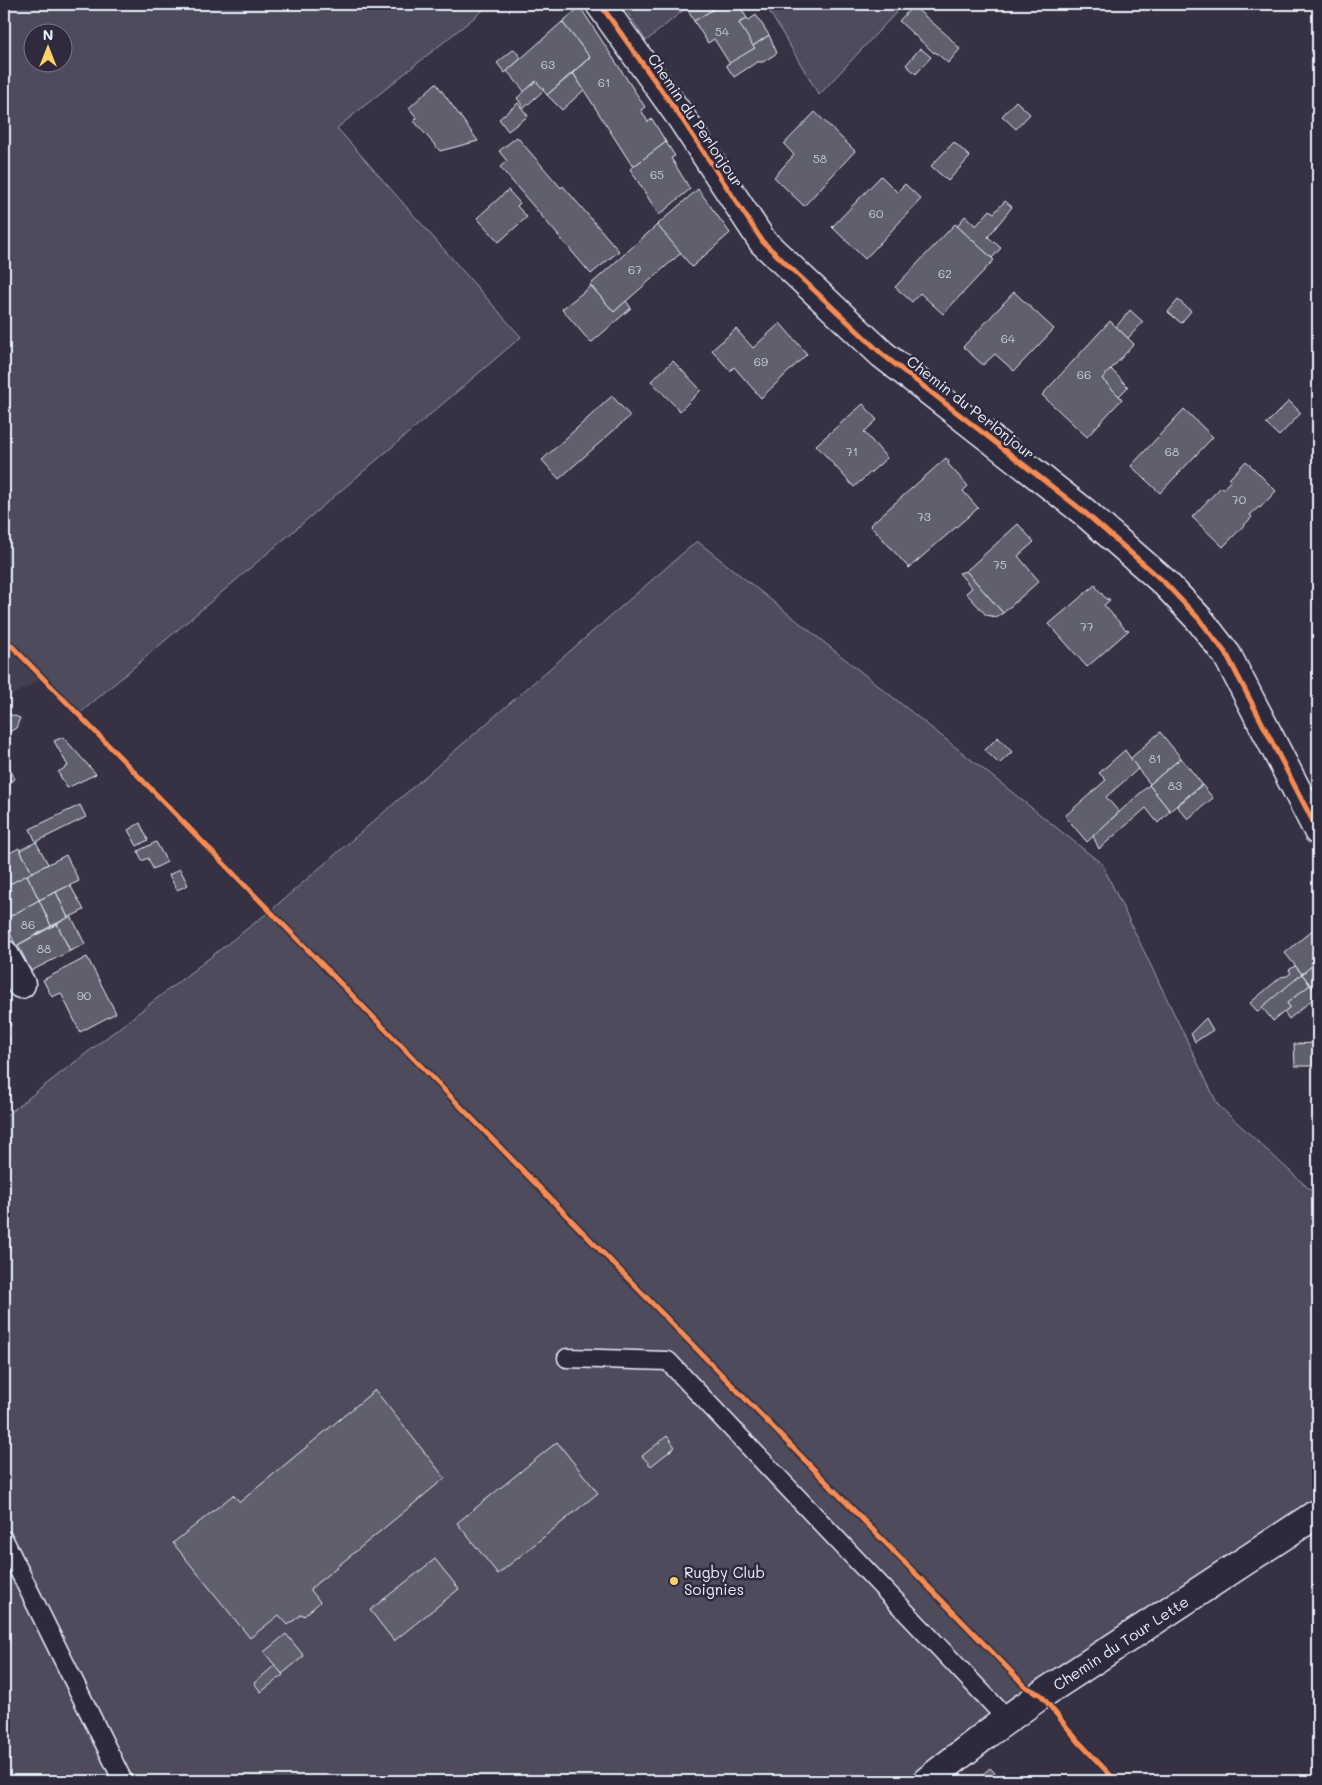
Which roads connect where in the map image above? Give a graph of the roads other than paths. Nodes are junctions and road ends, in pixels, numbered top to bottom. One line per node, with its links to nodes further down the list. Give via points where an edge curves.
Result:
1 (600, 4): 2 (street, Chemin du Perlonjour, via 682,119 762,242 882,354 1083,510 1164,582 1200,619 1227,655)
2 (1318, 831)
3 (4, 954): 4 (street)
4 (21, 984)
5 (567, 1358): 8 (lane, via 668,1361)
6 (1318, 1513): 8 (street, Chemin du Tour Lette)
7 (4, 1540): 9 (lane)
8 (1008, 1719): 10 (street, Chemin du Tour Lette)
9 (123, 1781)
10 (927, 1781)

